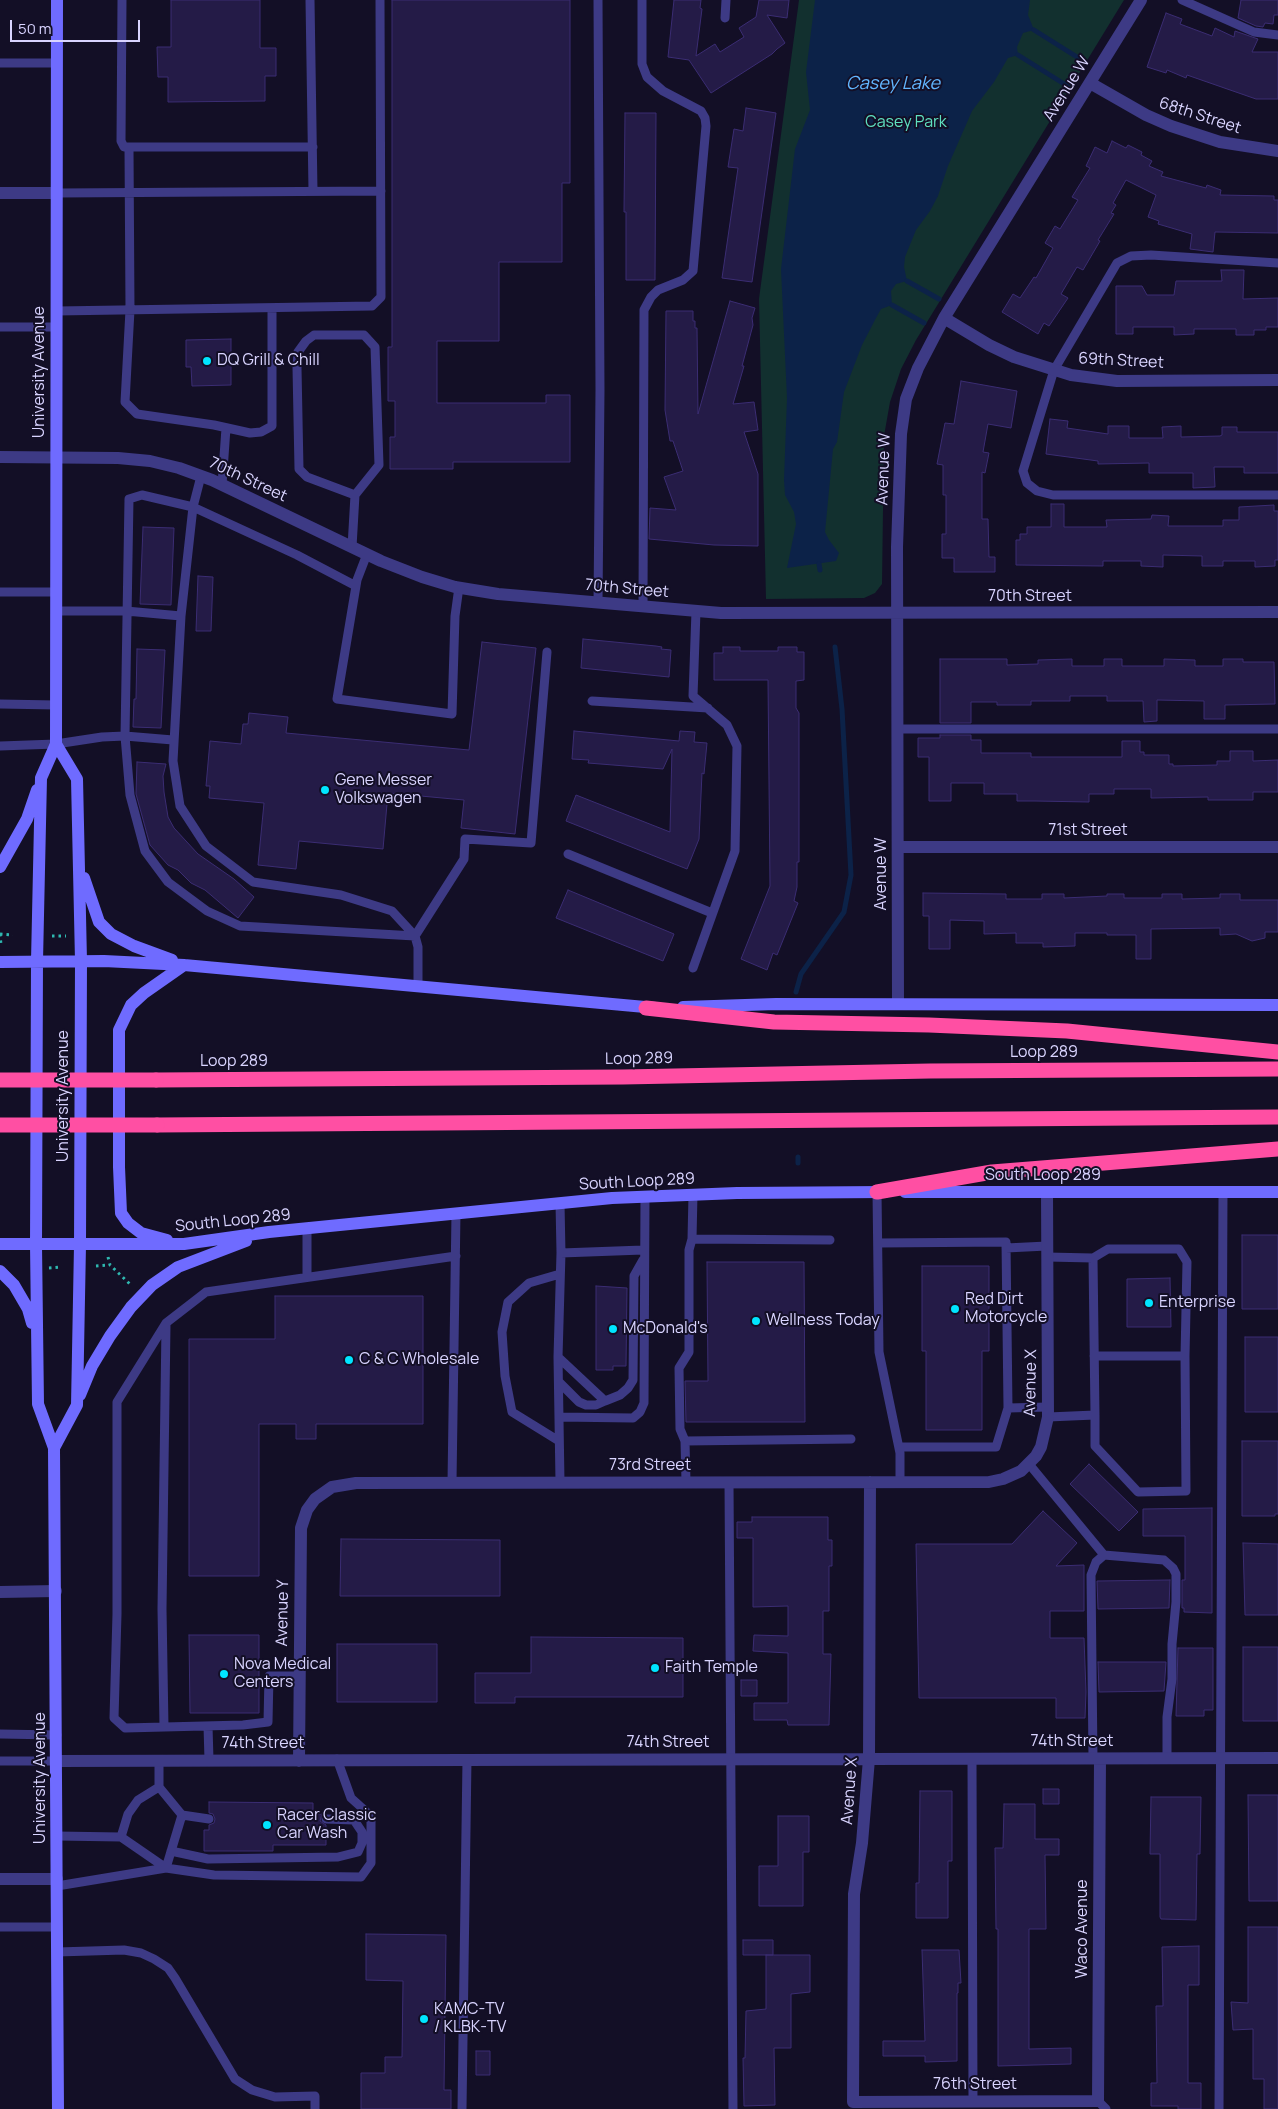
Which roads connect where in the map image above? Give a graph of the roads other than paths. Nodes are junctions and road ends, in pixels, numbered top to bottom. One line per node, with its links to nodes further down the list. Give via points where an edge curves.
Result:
1 (57, 0): 13 (main road, University Avenue)
2 (122, 0): 16 (lane, via 121,141 124,147)
3 (310, 0): 15 (lane)
4 (380, 0): 19 (lane)
5 (598, 0): 47 (lane)
6 (642, 0): 48 (lane, via 642,64 647,77 662,91 701,111 706,126 693,271 683,280 658,290 644,310)
7 (726, 0): 10 (lane)
8 (1141, 0): 14 (street, Avenue W)
9 (1182, 0): 11 (lane, via 1254,32)
10 (725, 18)
11 (1278, 35)
12 (0, 63): 13 (lane)
13 (57, 63): 22 (main road, University Avenue)
14 (1090, 83): 17 (street, 68th Street, via 1146,115 1179,129 1220,142); 27 (street, Avenue W)
15 (313, 147): 16 (lane); 18 (lane)
16 (129, 148): 20 (lane)
17 (1278, 151)
18 (313, 191): 19 (lane); 20 (lane)
19 (381, 191): 24 (lane, via 381,297 372,306)
20 (129, 192): 22 (lane); 25 (lane)
21 (0, 193): 22 (street)
22 (58, 193): 26 (main road, University Avenue)
23 (1278, 263): 30 (lane, via 1131,256 1117,263)
24 (272, 308): 25 (lane); 32 (lane, via 272,426 250,433)
25 (130, 310): 26 (lane); 32 (lane, via 125,402 137,414)
26 (57, 311): 29 (main road, University Avenue)
27 (944, 318): 30 (street, 69th Street, via 1006,353); 53 (street, Avenue W, via 906,399 901,434)
28 (0, 326): 29 (lane)
29 (57, 327): 34 (main road, University Avenue)
30 (1054, 370): 31 (street, 69th Street, via 1094,379); 38 (lane, via 1023,471 1027,483 1037,491 1053,495)
31 (1278, 380)
32 (226, 428): 36 (lane)
33 (0, 457): 34 (street, 70th Street)
34 (56, 457): 35 (street, 70th Street, via 150,461); 45 (main road, University Avenue)
35 (201, 476): 36 (street, 70th Street); 39 (lane)
36 (222, 485): 40 (street, 70th Street)
37 (355, 494): 37 (lane, via 378,465 375,347 364,335 314,335 298,352 299,469 308,477); 40 (lane)
38 (1278, 495)
39 (193, 507): 42 (lane); 50 (lane, via 142,495 129,499); 54 (lane)
40 (352, 547): 41 (street, 70th Street)
41 (368, 554): 42 (lane); 43 (street, 70th Street, via 422,577)
42 (356, 586): 43 (lane, via 337,700 452,714)
43 (459, 587): 47 (street, 70th Street)
44 (4, 592): 45 (lane); 46 (lane)
45 (57, 592): 49 (main road, University Avenue)
46 (0, 597)
47 (598, 603): 48 (street, 70th Street)
48 (643, 607): 51 (street, 70th Street)
49 (57, 610): 50 (lane); 58 (main road, University Avenue)
50 (126, 610): 54 (lane); 62 (lane)
51 (696, 611): 53 (street, 70th Street); 59 (lane, via 694,696)
52 (1278, 612): 53 (street, 70th Street)
53 (897, 614): 60 (street, Avenue W)
54 (181, 616): 63 (lane)
55 (547, 652): 73 (lane, via 531,843 465,839 464,859)
56 (592, 702): 59 (lane)
57 (0, 704): 58 (lane)
58 (56, 705): 64 (main road, University Avenue)
59 (708, 708): 72 (lane, via 727,725 738,746 735,851)
60 (896, 729): 61 (lane); 68 (street, Avenue W)
61 (1278, 729)
62 (125, 736): 63 (lane); 64 (lane); 73 (lane, via 130,795 145,851 168,882 207,911 240,926)
63 (173, 740): 73 (lane, via 180,806 206,846 253,882 341,895 392,911)
64 (56, 744): 65 (lane); 66 (main road, University Avenue); 70 (main road, University Avenue, via 77,779)
65 (0, 746)
66 (41, 778): 71 (main road, via 27,819); 74 (main road, University Avenue)
67 (1278, 847): 68 (street, 71st Street)
68 (898, 848): 80 (street, Avenue W)
69 (568, 854): 72 (lane)
70 (80, 864): 75 (main road, University Avenue); 77 (main road, via 99,922 110,934)
71 (0, 867)
72 (712, 913): 78 (lane)
73 (415, 936): 79 (lane)
74 (37, 961): 75 (main road); 76 (main road); 104 (main road, University Avenue)
75 (81, 961): 77 (main road); 105 (main road, University Avenue)
76 (0, 962)
77 (184, 965): 79 (main road); 103 (main road, via 131,1005 119,1030 121,1213 142,1233)
78 (692, 968)
79 (418, 986): 82 (main road)
80 (898, 1004): 81 (main road); 82 (main road)
81 (1278, 1005)
82 (646, 1008): 83 (highway, via 774,1022 1067,1031)
83 (1278, 1052)
84 (1278, 1069): 85 (highway, Loop 289, bridge)
85 (0, 1080)
86 (1278, 1117): 87 (highway, bridge)
87 (0, 1125)
88 (1278, 1149): 89 (highway, via 992,1172)
89 (877, 1192): 90 (main road, South Loop 289); 93 (main road, South Loop 289); 101 (lane)
90 (1047, 1192): 91 (main road, South Loop 289); 108 (street, Avenue X)
91 (1222, 1192): 92 (main road, South Loop 289); 152 (lane)
92 (1278, 1192)
93 (693, 1194): 94 (main road, South Loop 289); 99 (lane)
94 (645, 1197): 95 (main road, South Loop 289); 107 (lane)
95 (560, 1203): 96 (main road, South Loop 289); 109 (lane)
96 (456, 1213): 97 (main road, South Loop 289); 110 (lane)
97 (307, 1230): 98 (main road, South Loop 289); 115 (lane)
98 (269, 1232): 103 (main road, South Loop 289); 123 (main road, via 178,1267 152,1285 110,1336 92,1366)
99 (692, 1239): 100 (lane); 129 (lane, via 689,1250 689,1352 679,1368 680,1429)
100 (830, 1240)
101 (878, 1243): 106 (lane, via 1006,1242); 131 (lane, via 879,1352)
102 (0, 1244): 104 (main road, South Loop 289)
103 (184, 1244): 105 (main road, South Loop 289)
104 (36, 1245): 105 (main road, South Loop 289); 117 (main road, University Avenue)
105 (80, 1245): 123 (main road, University Avenue)
106 (1006, 1248): 108 (lane); 124 (lane)
107 (644, 1250): 109 (lane); 112 (lane)
108 (1047, 1252): 111 (lane); 125 (street, Avenue X)
109 (561, 1253): 114 (lane)
110 (456, 1256): 115 (lane); 134 (lane)
111 (1093, 1258): 119 (lane); 120 (lane, via 1108,1249 1179,1249 1187,1262)
112 (644, 1260): 122 (lane, via 634,1276 633,1380 620,1395); 127 (lane, via 644,1403 640,1412 633,1418)
113 (0, 1271): 117 (main road, via 14,1285 28,1309)
114 (560, 1274): 118 (lane); 130 (lane, via 529,1283 508,1302 502,1332 512,1412)
115 (306, 1278): 116 (lane, via 206,1292)
116 (166, 1323): 147 (lane, via 162,1609); 147 (lane, via 117,1402 114,1718 125,1728)
117 (37, 1341): 132 (main road, University Avenue, via 38,1404)
118 (558, 1356): 121 (lane); 122 (lane)
119 (1094, 1356): 120 (lane); 126 (lane)
120 (1185, 1356): 126 (lane, via 1186,1491 1138,1492 1095,1446)
121 (559, 1382): 122 (lane, via 586,1405); 127 (lane)
122 (605, 1401)
123 (77, 1405): 132 (main road, University Avenue)
124 (1008, 1408): 125 (lane); 131 (lane, via 996,1447)
125 (1048, 1412): 126 (lane); 133 (street, Avenue X, via 1041,1447)
126 (1095, 1415)
127 (559, 1417): 130 (lane)
128 (851, 1438): 129 (lane)
129 (685, 1440): 136 (lane)
130 (559, 1441): 135 (lane)
131 (899, 1447): 139 (lane)
132 (54, 1448): 144 (main road, University Avenue)
133 (1029, 1464): 140 (street, Avenue X, via 1012,1476); 142 (lane)
134 (452, 1482): 135 (street, 73rd Street); 141 (street, 73rd Street, via 343,1484)
135 (560, 1482): 136 (street, 73rd Street)
136 (686, 1482): 137 (street, 73rd Street)
137 (729, 1482): 138 (street, 73rd Street); 156 (lane)
138 (870, 1482): 139 (street, 73rd Street); 157 (street, Avenue X)
139 (900, 1482): 140 (street, 73rd Street)
140 (989, 1482)
141 (315, 1498): 145 (street, Avenue Y, via 301,1528)
142 (1104, 1555): 150 (lane, via 1096,1562 1091,1575); 151 (lane, via 1164,1560 1176,1574)
143 (0, 1592): 144 (street)
144 (56, 1592): 149 (main road, University Avenue)
145 (298, 1676): 146 (lane, via 269,1676 268,1722); 163 (street, Avenue Y)
146 (208, 1726): 147 (lane); 160 (lane)
147 (164, 1727)
148 (0, 1734): 149 (lane)
149 (57, 1735): 162 (main road, University Avenue)
150 (1097, 1758): 151 (street, 74th Street); 158 (street, 74th Street); 179 (street, Waco Avenue)
151 (1167, 1758): 152 (street, 74th Street)
152 (1221, 1758): 153 (street, 74th Street); 184 (lane)
153 (1278, 1758)
154 (336, 1759): 155 (street, 74th Street); 163 (street, 74th Street); 171 (lane, via 351,1798 371,1816 371,1863 361,1877 214,1875)
155 (467, 1759): 156 (street, 74th Street); 182 (lane)
156 (731, 1759): 157 (street, 74th Street); 183 (lane)
157 (869, 1759): 158 (street, 74th Street); 178 (street, Avenue X, via 854,1894)
158 (972, 1759): 177 (lane)
159 (159, 1760): 160 (street, 74th Street); 162 (street, 74th Street); 164 (lane)
160 (209, 1760): 163 (street, 74th Street)
161 (0, 1761): 162 (lane)
162 (57, 1761): 168 (main road, University Avenue)
163 (298, 1761)
164 (159, 1787): 165 (lane); 169 (lane, via 138,1800 128,1814)
165 (182, 1815): 166 (lane); 170 (lane)
166 (209, 1819)
167 (326, 1819): 170 (lane, via 354,1820 362,1832 358,1852 338,1857 208,1859)
168 (57, 1836): 169 (lane); 173 (main road, University Avenue)
169 (121, 1837): 171 (lane)
170 (171, 1851): 171 (lane)
171 (166, 1868): 173 (lane)
172 (0, 1879): 173 (street)
173 (57, 1882): 174 (main road, University Avenue)
174 (57, 1926): 175 (lane); 176 (main road, University Avenue)
175 (0, 1927)
176 (57, 1952): 180 (main road, University Avenue); 181 (lane, via 124,1950 154,1958 175,1978 235,2080 252,2090 275,2097 316,2096)
177 (973, 2101): 178 (street, 76th Street); 179 (street, 76th Street)
178 (853, 2102)
179 (1102, 2105)
180 (58, 2109)
181 (315, 2109)
182 (462, 2109)
183 (733, 2109)
184 (1219, 2109)

